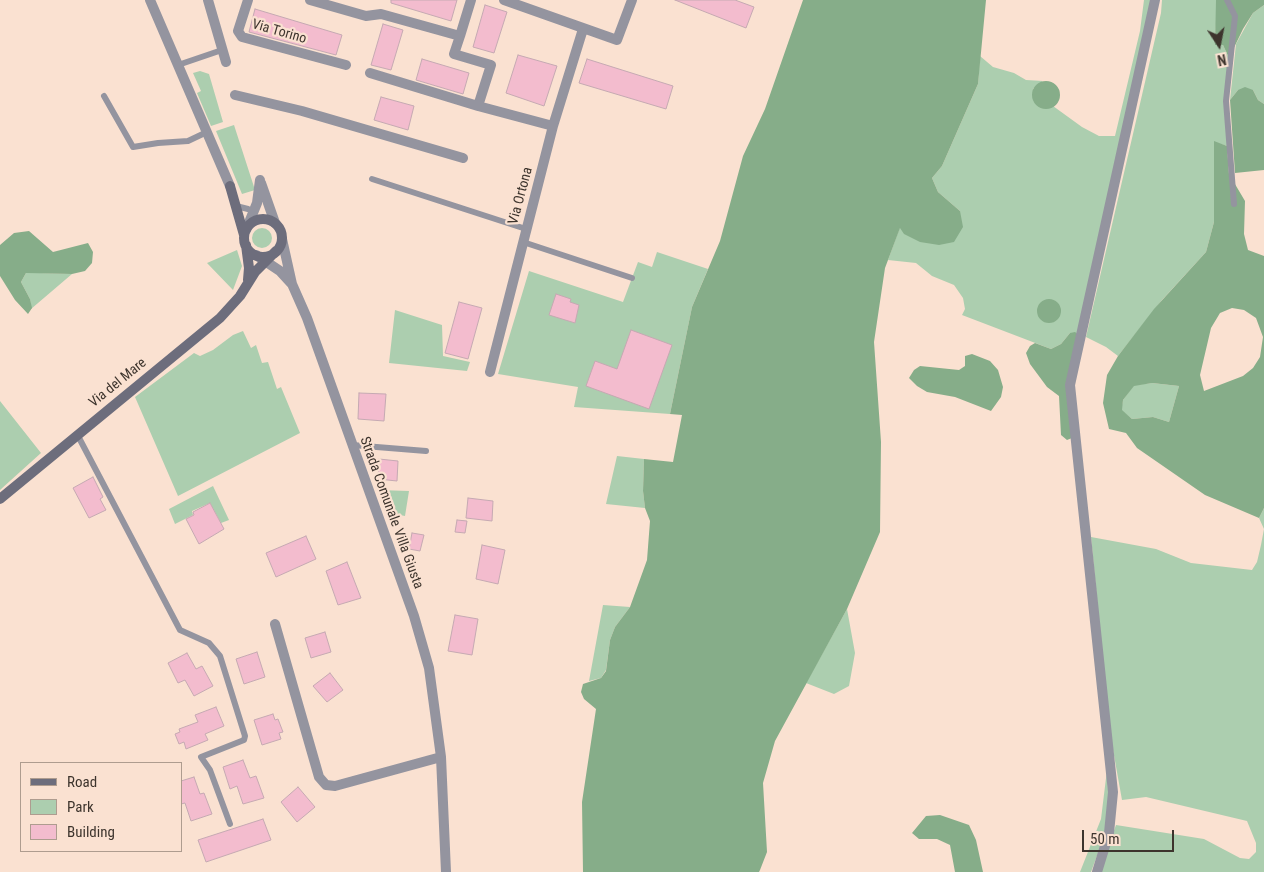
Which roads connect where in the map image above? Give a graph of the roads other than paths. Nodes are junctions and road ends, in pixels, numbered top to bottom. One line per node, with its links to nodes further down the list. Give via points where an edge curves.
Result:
1 (150, 0): 14 (street)
2 (208, 0): 12 (street)
3 (248, 0): 15 (street, Via Torino, via 238,31 242,37)
4 (310, 0): 11 (street, via 366,16 381,14)
5 (471, 0): 11 (street)
6 (504, 0): 10 (street)
7 (632, 0): 10 (street, via 617,40)
8 (1155, 0): 47 (street, via 1070,385 1113,792 1109,833)
9 (1227, 0): 24 (lane, via 1235,16 1226,101)
10 (582, 29): 20 (street, Via Ortona)
11 (460, 36): 19 (street, via 454,54 491,65)
12 (222, 50): 13 (street); 14 (lane)
13 (226, 62)
14 (178, 65): 21 (street)
15 (346, 66)
16 (370, 73): 19 (street)
17 (104, 96): 21 (lane, via 133,147 188,141)
18 (235, 96): 22 (street, via 302,111)
19 (478, 106): 20 (street)
20 (553, 126): 28 (street, Via Ortona)
21 (207, 132): 25 (street)
22 (462, 158)
23 (372, 179): 28 (lane)
24 (1234, 204)
25 (236, 206): 26 (lane); 29 (street)
26 (248, 209)
27 (275, 223): 29 (street, via 259,219 249,225); 29 (street, via 260,180 257,202); 30 (street)
28 (526, 229): 31 (street, Via Ortona)
29 (245, 237): 33 (street); 36 (street, via 250,268)
30 (282, 239): 32 (street); 37 (street)
31 (523, 242): 35 (lane); 38 (street, Via Ortona)
32 (276, 251): 33 (street, via 266,256); 34 (street, Via del Mare)
33 (256, 255): 34 (street)
34 (266, 260): 36 (street, Via del Mare); 37 (street)
35 (632, 278)
36 (246, 284): 39 (street, Via del Mare, via 240,296 220,318)
37 (292, 284): 40 (street, Strada Comunale Villa Giusta)
38 (490, 372)
39 (77, 434): 42 (street, Via del Mare); 45 (lane, via 180,630 209,643 220,656 246,736 244,740 200,757 210,770)
40 (352, 445): 41 (lane); 44 (street, Strada Comunale Villa Giusta, via 414,616 429,668)
41 (426, 451)
42 (0, 499)
43 (275, 624): 44 (street, via 319,777 326,785 335,786)
44 (441, 757): 46 (street, Strada Comunale Villa Giusta)
45 (230, 824)
46 (446, 872)
47 (1097, 872)

